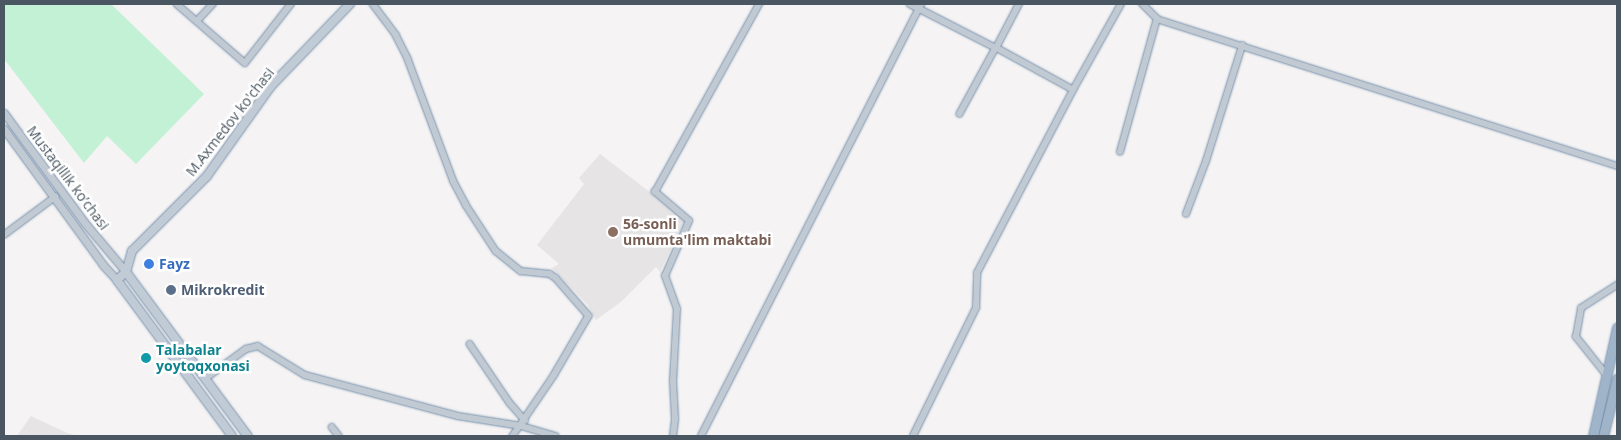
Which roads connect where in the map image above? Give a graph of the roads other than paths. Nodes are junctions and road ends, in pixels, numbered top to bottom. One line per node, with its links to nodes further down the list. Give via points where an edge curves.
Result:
1 (177, 4): 13 (street)
2 (213, 4): 13 (street)
3 (291, 4): 13 (street, via 245,62)
4 (350, 4): 25 (main road, M.Axmedov ko'chasi, via 271,86 207,176 132,251)
5 (759, 4): 42 (street, via 655,192 689,221 665,276 677,309)
6 (910, 4): 11 (street)
7 (1019, 4): 15 (street)
8 (1121, 4): 16 (street)
9 (1142, 4): 12 (street)
10 (377, 5): 33 (street, via 408,59 454,182 496,251 521,271 550,274 556,278 589,316)
11 (920, 6): 15 (street); 43 (street)
12 (1157, 19): 14 (street); 20 (street)
13 (197, 20)
14 (1242, 46): 21 (street); 23 (street)
15 (996, 48): 16 (street); 18 (street)
16 (1073, 90): 44 (street, via 977,272 976,308)
17 (4, 112): 25 (street, Mustaqillik ko’chasi, via 84,222)
18 (960, 114)
19 (4, 129): 22 (street, Mustaqillik ko’chasi)
20 (1120, 152)
21 (1617, 166)
22 (54, 197): 24 (street); 26 (street, Mustaqillik ko’chasi)
23 (1186, 214)
24 (4, 235)
25 (126, 272): 26 (main road, M.Axmedov ko'chasi); 31 (main road)
26 (117, 280): 37 (main road)
27 (1617, 285): 30 (street, via 1580,308 1576,337)
28 (1617, 328): 30 (highway)
29 (470, 344): 33 (street)
30 (1607, 377): 36 (highway)
31 (205, 379): 34 (street, via 246,349 258,346 304,376 458,416); 38 (main road)
32 (1617, 379): 45 (highway)
33 (525, 420): 34 (street)
34 (521, 426): 40 (street); 41 (street)
35 (332, 427): 39 (street)
36 (1593, 435): 45 (highway, via 1599,432)
37 (232, 436)
38 (248, 436)
39 (339, 436)
40 (513, 436)
41 (556, 436)
42 (673, 436)
43 (701, 436)
44 (913, 436)
45 (1604, 436)

